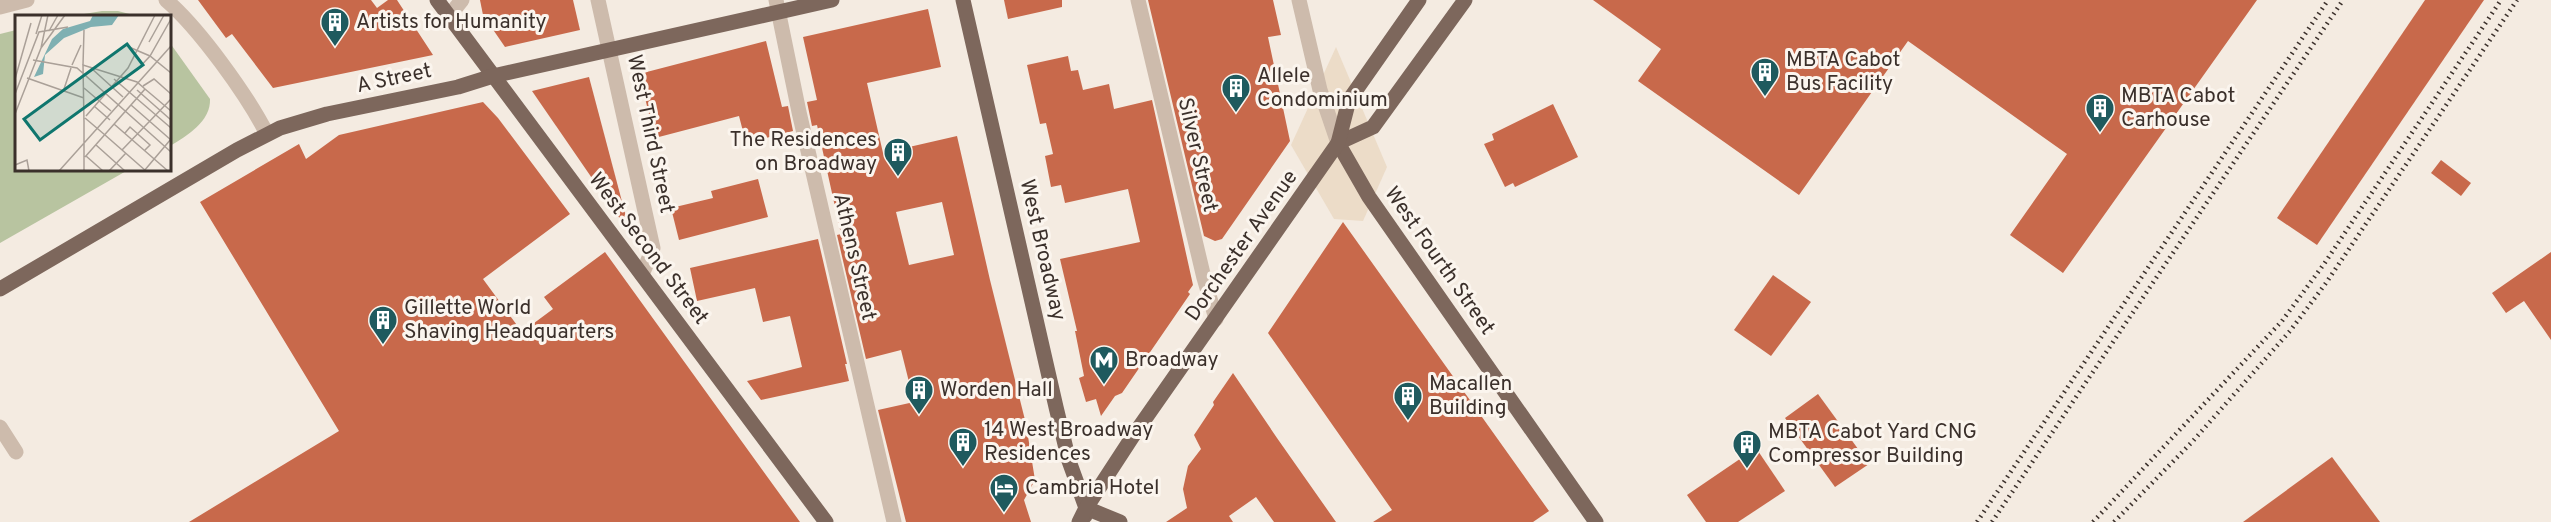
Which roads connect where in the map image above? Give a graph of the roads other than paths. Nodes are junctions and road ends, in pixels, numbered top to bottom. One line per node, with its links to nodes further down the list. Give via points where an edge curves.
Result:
1 (27, 0): 13 (street)
2 (166, 0): 17 (street, via 205,43)
3 (437, 0): 14 (main road, West Second Street)
4 (462, 0): 14 (street)
5 (598, 0): 15 (street, West Third Street)
6 (832, 0): 12 (main road, A Street)
7 (963, 0): 24 (main road, West Broadway)
8 (1138, 0): 21 (street, Silver Street)
9 (1299, 0): 18 (street, West Fourth Street, via 1320,90)
10 (1419, 0): 18 (main road, Dorchester Avenue, via 1349,100)
11 (1465, 0): 18 (main road, via 1377,123)
12 (777, 6): 15 (main road, A Street); 26 (street, Athens Street)
13 (0, 7)
14 (448, 16): 16 (main road, West Second Street)
15 (610, 51): 16 (main road, A Street); 19 (street, West Third Street, via 653,248)
16 (493, 76): 17 (main road, A Street, via 327,114); 19 (main road, West Second Street)
17 (267, 134): 20 (main road, A Street)
18 (1338, 143): 21 (main road, Dorchester Avenue); 28 (main road, West Fourth Street, via 1369,197)
19 (642, 275): 25 (main road, West Second Street)
20 (0, 289)
21 (1216, 320): 24 (main road, Dorchester Avenue, via 1133,436)
22 (0, 428): 23 (street)
23 (16, 452)
24 (1083, 518): 27 (main road)
25 (826, 522)
26 (894, 522)
27 (1119, 522)
28 (1596, 522)

